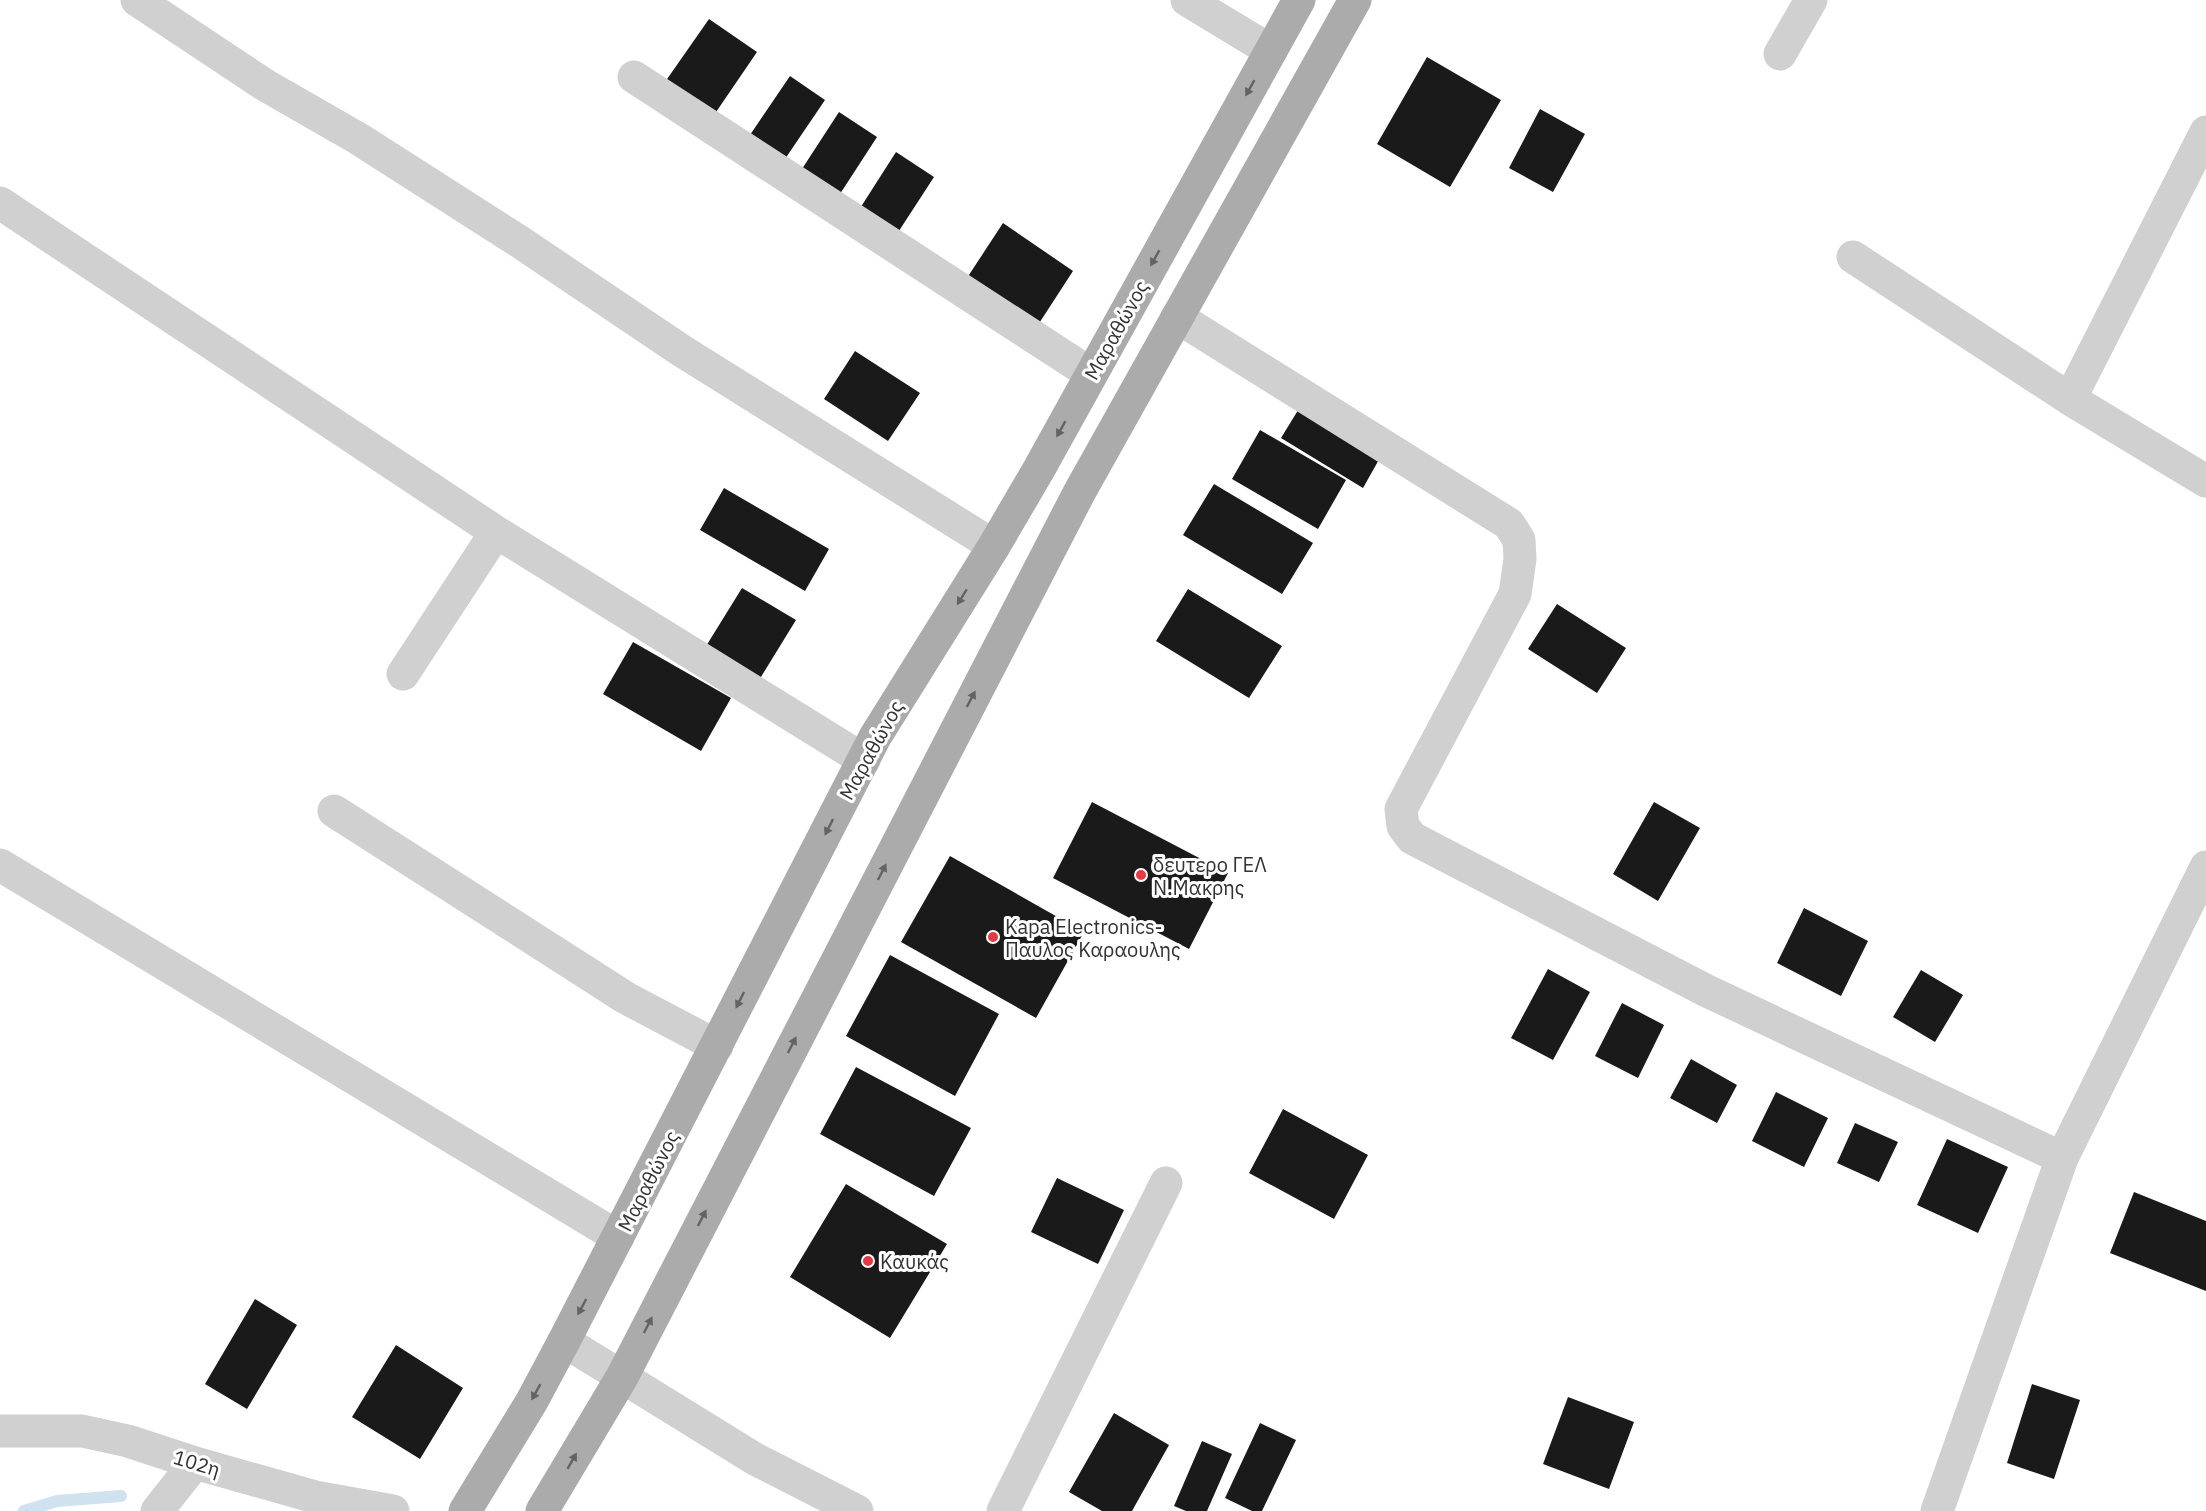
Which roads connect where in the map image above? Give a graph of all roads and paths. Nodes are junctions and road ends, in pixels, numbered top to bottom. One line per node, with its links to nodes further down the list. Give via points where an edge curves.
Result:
1 (137, 0): 17 (street, via 520,242 682,351)
2 (1186, 0): 6 (street)
3 (1299, 0): 6 (main road, Μαραθώνος)
4 (1355, 0): 12 (main road)
5 (1811, 0): 7 (street)
6 (1271, 51): 13 (main road, Μαραθώνος, one-way to 13)
7 (1780, 54)
8 (634, 77): 13 (street)
9 (2206, 132): 14 (street)
10 (0, 203): 16 (street)
11 (1853, 257): 14 (street)
12 (1177, 317): 24 (street, via 1509,524 1519,540 1515,594 1401,809 1403,826 1412,838 1707,991); 28 (main road, one-way to 12, via 1063,525)
13 (1091, 374): 17 (main road, Μαραθώνος, one-way to 17)
14 (2070, 399): 15 (street)
15 (2206, 481)
16 (496, 532): 18 (street); 19 (street)
17 (994, 546): 19 (main road, Μαραθώνος, one-way to 19)
18 (403, 674)
19 (864, 760): 23 (main road, Μαραθώνος, one-way to 23)
20 (334, 811): 23 (street, via 626,998)
21 (0, 865): 26 (street)
22 (2206, 867): 24 (street)
23 (717, 1046): 26 (main road, Μαραθώνος)
24 (2062, 1158): 37 (street)
25 (1166, 1183): 36 (street)
26 (618, 1237): 27 (main road, Μαραθώνος, one-way to 27)
27 (564, 1341): 28 (street); 33 (main road, Μαραθώνος, one-way to 33)
28 (622, 1377): 34 (main road, one-way to 28); 35 (street, via 755,1460)
29 (0, 1431): 30 (street, 102η, via 82,1431)
30 (195, 1463): 31 (street); 32 (street, 102η, via 315,1497)
31 (157, 1511)
32 (393, 1511)
33 (465, 1511)
34 (542, 1511)
35 (857, 1511)
36 (1003, 1511)
37 (1937, 1511)

